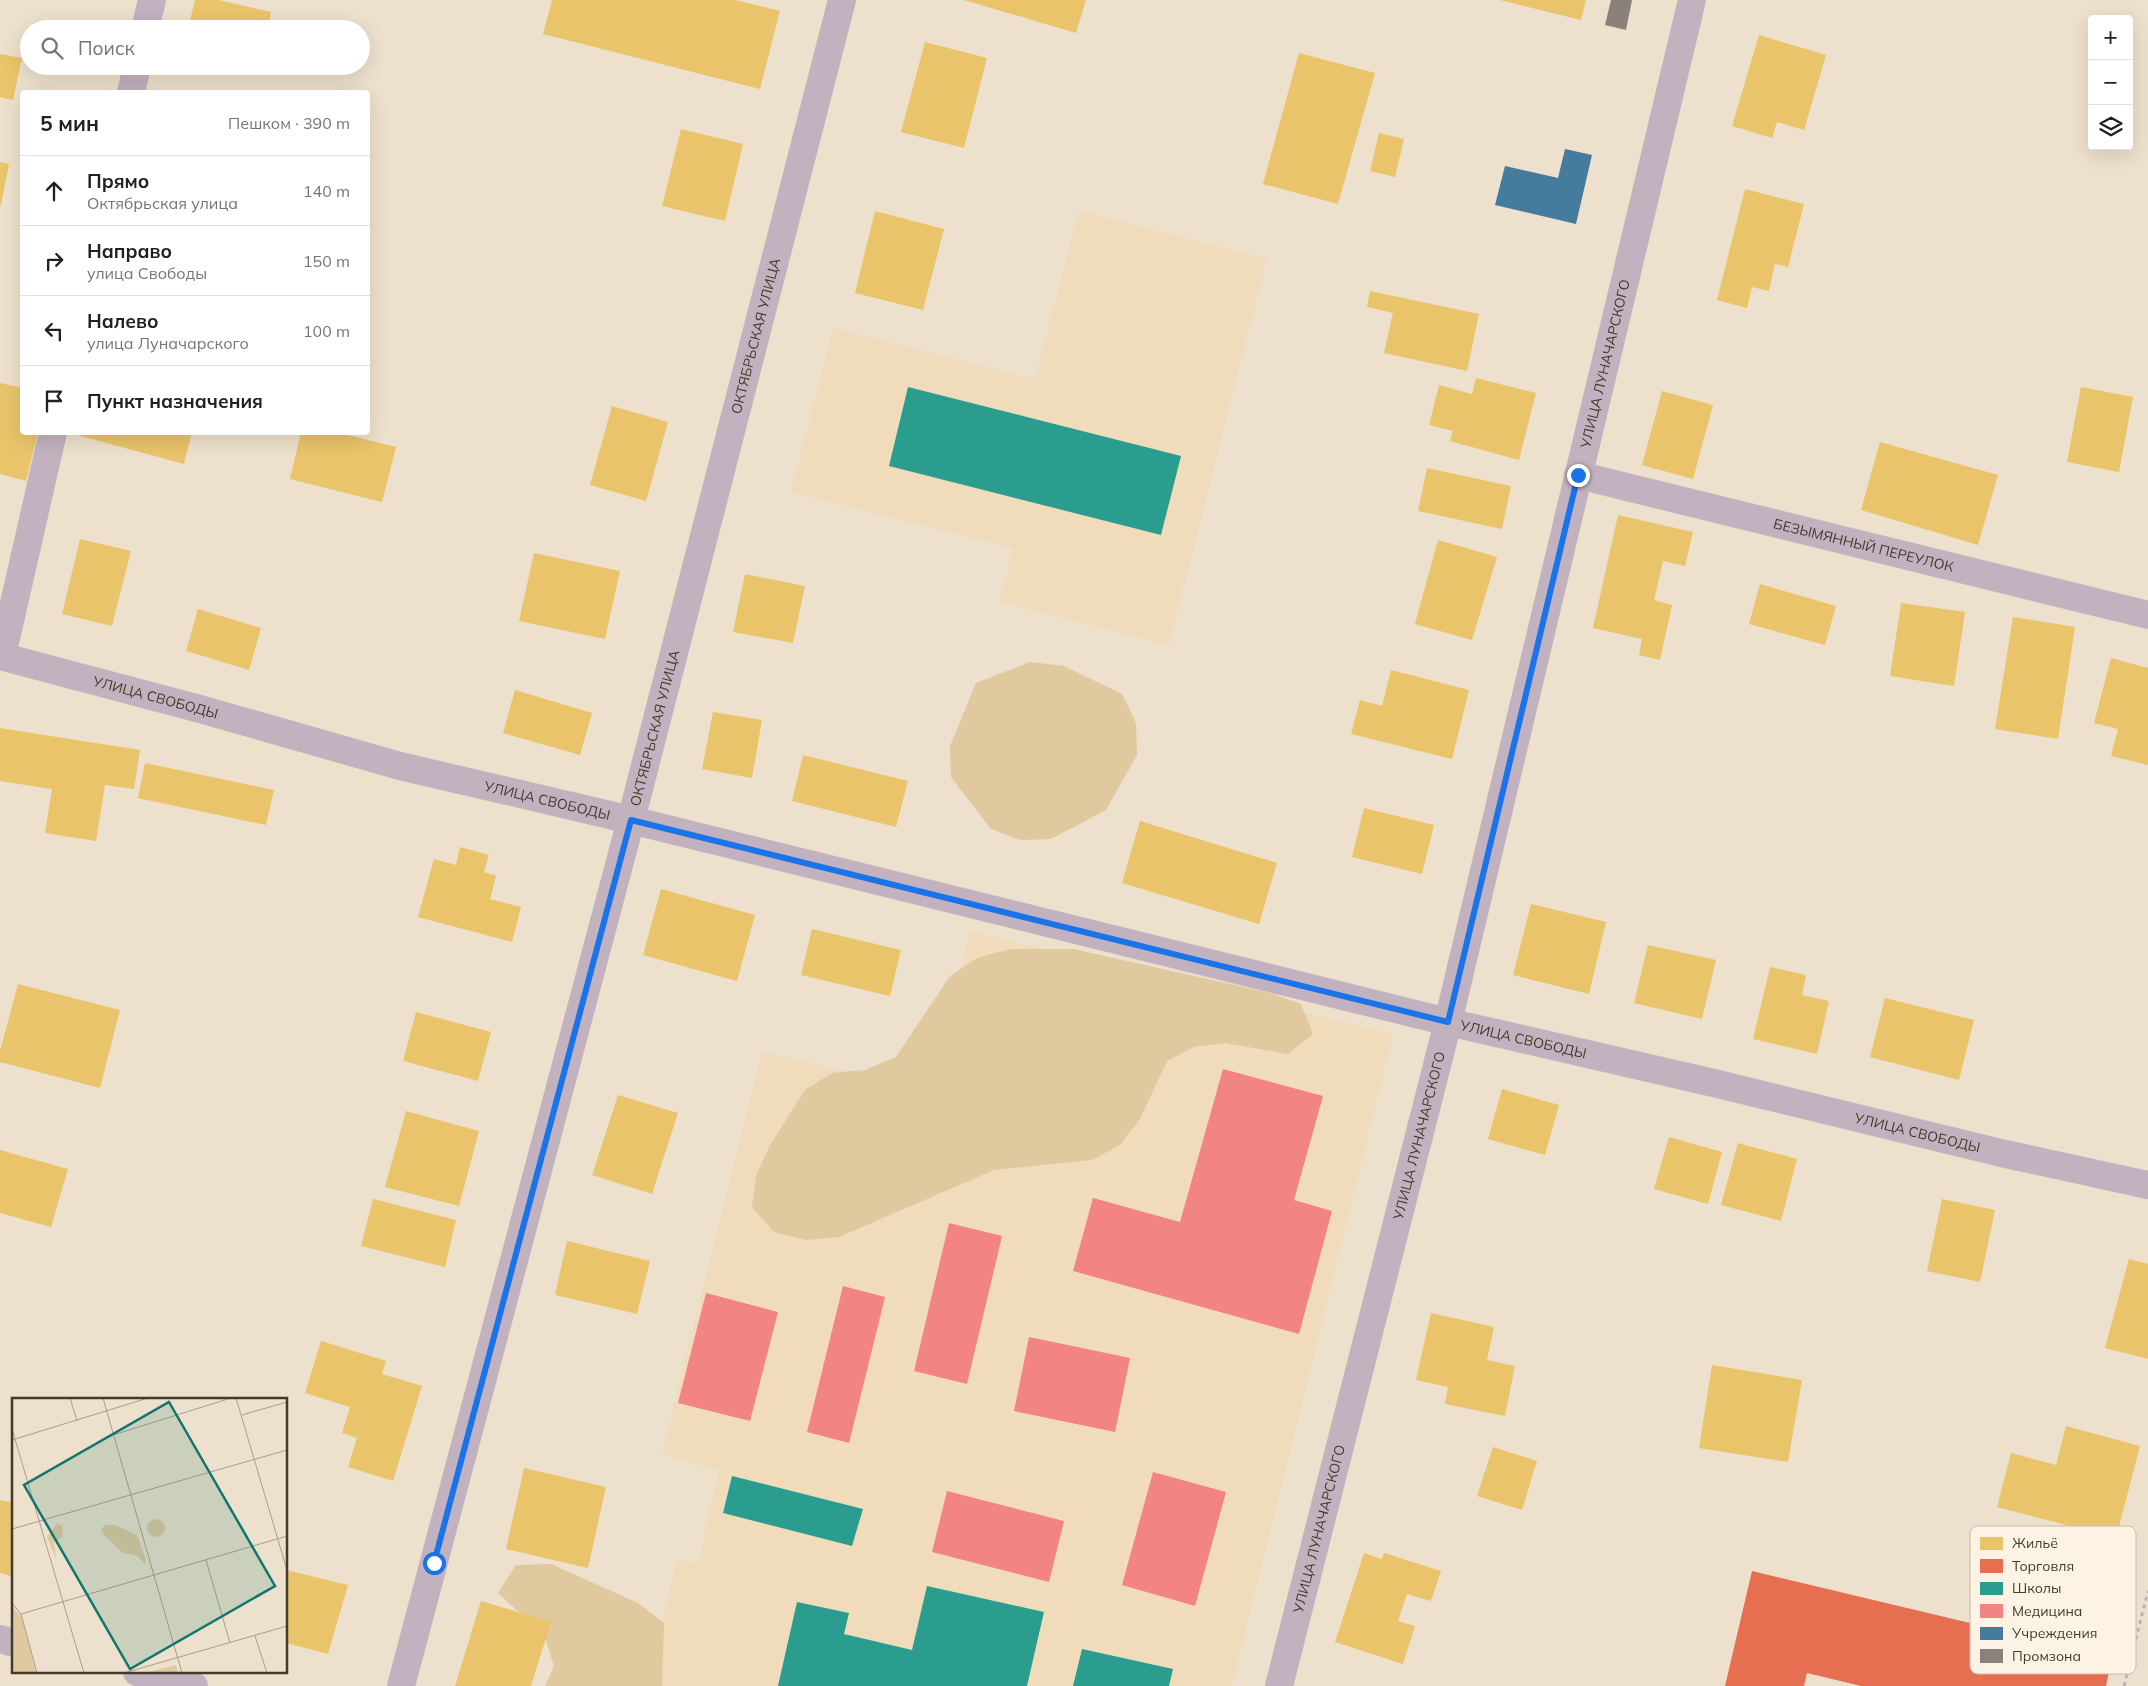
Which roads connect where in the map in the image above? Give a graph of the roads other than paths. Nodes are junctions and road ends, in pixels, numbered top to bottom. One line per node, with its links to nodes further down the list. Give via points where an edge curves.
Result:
1 (152, 0): 4 (street)
2 (842, 0): 11 (street, ОКТЯБРЬСКАЯ УЛИЦА)
3 (1692, 0): 8 (street, УЛИЦА ЛУНАЧАРСКОГО)
4 (147, 20)
5 (135, 75): 6 (street)
6 (131, 90)
7 (52, 435): 10 (street)
8 (1578, 475): 9 (street, БЕЗЫМЯННЫЙ ПЕРЕУЛОК); 12 (street, УЛИЦА ЛУНАЧАРСКОГО)
9 (2148, 615)
10 (1, 656): 11 (street, УЛИЦА СВОБОДЫ, via 200,708 400,766)
11 (631, 820): 12 (street, УЛИЦА СВОБОДЫ); 16 (street, ОКТЯБРЬСКАЯ УЛИЦА)
12 (1448, 1022): 13 (street, УЛИЦА СВОБОДЫ); 17 (street, УЛИЦА ЛУНАЧАРСКОГО)
13 (2148, 1185)
14 (145, 1674): 15 (street)
15 (194, 1686)
16 (401, 1686)
17 (1280, 1686)

